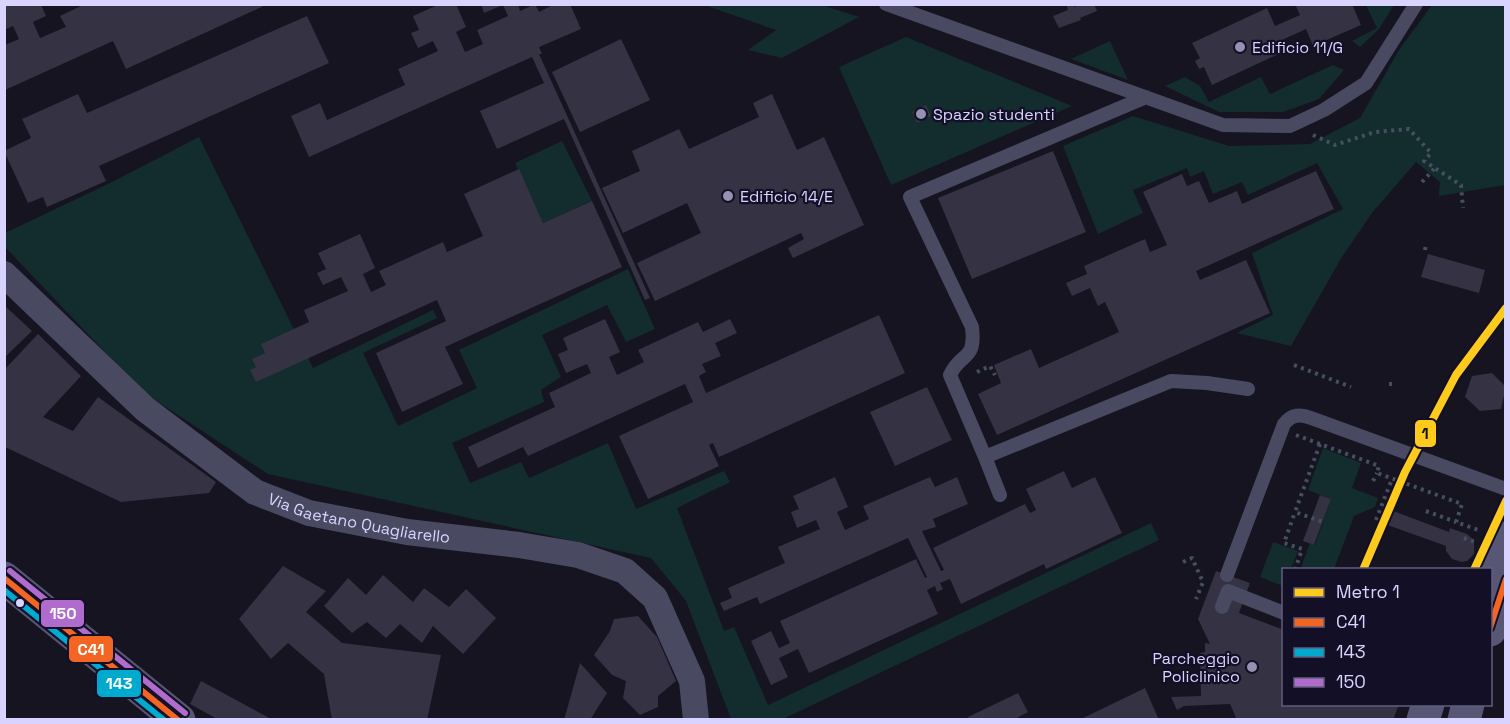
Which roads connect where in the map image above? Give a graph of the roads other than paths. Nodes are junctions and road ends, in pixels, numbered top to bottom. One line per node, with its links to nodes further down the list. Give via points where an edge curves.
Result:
1 (886, 4): 3 (lane)
2 (1416, 4): 3 (lane, via 1366,84 1290,126 1223,125)
3 (1146, 97): 6 (lane, via 910,197 972,327 974,342 968,356 955,365 950,375)
4 (4, 274): 18 (street, Via Gaetano Quagliarello, via 146,409 255,492 309,513 407,532 578,555 625,571 655,598 692,681)
5 (1248, 389): 6 (lane, via 1171,381)
6 (985, 457): 8 (lane)
7 (1506, 489): 11 (lane, via 1303,415 1289,418)
8 (1000, 495)
9 (1495, 535): 10 (street)
10 (1491, 568)
11 (1227, 575)
12 (1506, 577): 16 (street)
13 (4, 578): 17 (street)
14 (1222, 607): 15 (lane, via 1228,591)
15 (1282, 612)
16 (1492, 626)
17 (178, 720)
18 (696, 720)

